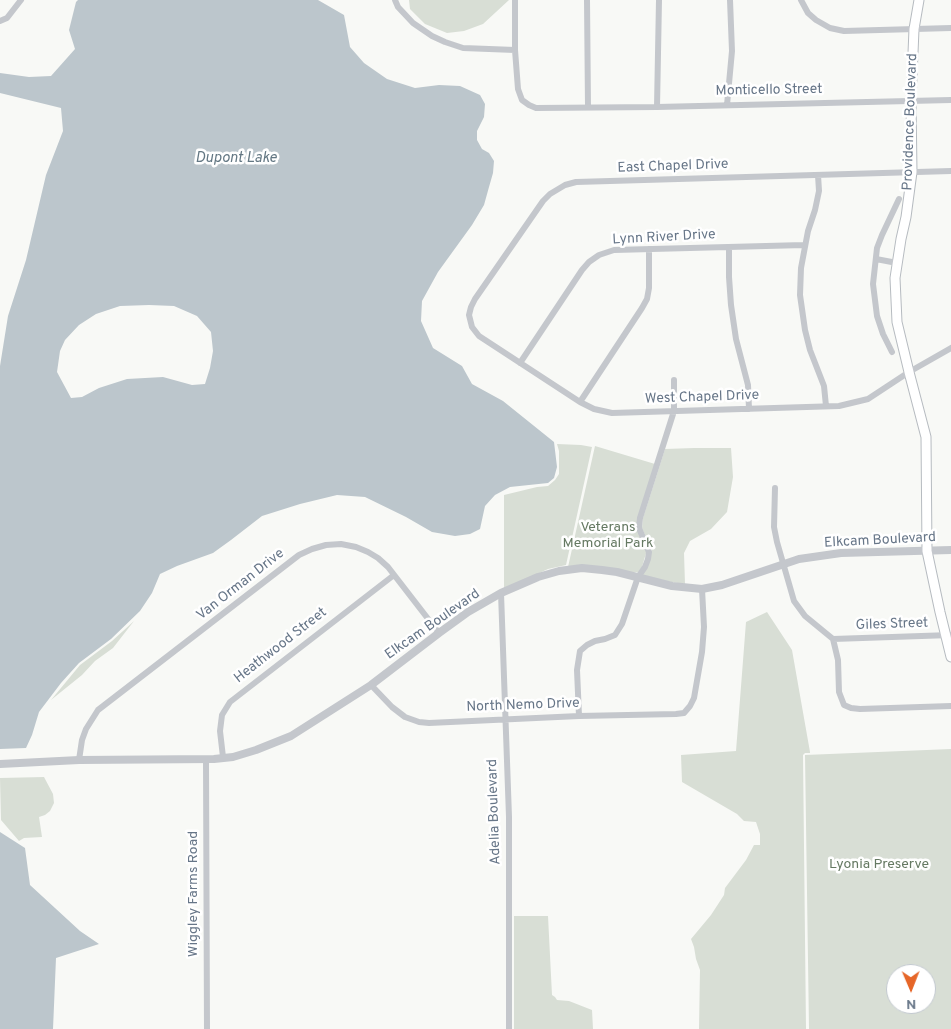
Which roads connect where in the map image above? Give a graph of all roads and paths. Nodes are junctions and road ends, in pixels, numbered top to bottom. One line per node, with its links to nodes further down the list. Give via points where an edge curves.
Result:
1 (21, 0): 9 (street, via 7,18)
2 (395, 0): 12 (street, via 413,23 445,42 463,48)
3 (515, 0): 12 (street)
4 (587, 0): 17 (street)
5 (659, 0): 16 (street)
6 (730, 0): 15 (street, via 732,51)
7 (801, 0): 11 (street, via 808,13 830,28 844,31)
8 (919, 0): 11 (main road, Providence Boulevard)
9 (0, 21)
10 (951, 28): 11 (street)
11 (914, 29): 14 (main road, Providence Boulevard)
12 (515, 50): 17 (street, Monticello Street, via 522,100 536,108)
13 (951, 100): 14 (street, Monticello Street)
14 (911, 101): 15 (street, Monticello Street); 19 (main road, Providence Boulevard)
15 (727, 105): 16 (street, Monticello Street)
16 (657, 106): 17 (street, Monticello Street)
17 (588, 107)
18 (951, 171): 19 (street, East Chapel Drive)
19 (912, 172): 20 (street, East Chapel Drive); 26 (main road, Providence Boulevard)
20 (818, 175): 22 (street, via 819,191); 27 (street, East Chapel Drive, via 576,182 565,185 543,201 475,299)
21 (899, 200): 25 (street, Providence Boulevard, via 882,235)
22 (804, 245): 23 (street, Lynn River Drive); 34 (street, via 800,295 805,330 824,386)
23 (729, 247): 24 (street, Lynn River Drive); 35 (street, via 731,305 748,385)
24 (649, 249): 30 (street, Lynn River Drive, via 614,250 589,262); 33 (street, via 647,299)
25 (876, 259): 26 (street); 29 (street, Providence Boulevard, via 874,300 883,334)
26 (897, 263): 31 (main road, Providence Boulevard, via 897,322)
27 (470, 320): 30 (street, West Chapel Drive, via 479,336)
28 (951, 348): 31 (street, West Chapel Drive)
29 (892, 352)
30 (520, 363): 33 (street, West Chapel Drive)
31 (909, 372): 34 (street, West Chapel Drive, via 868,399); 38 (main road, Providence Boulevard, via 926,437)
32 (674, 380): 36 (street)
33 (580, 402): 36 (street, West Chapel Drive, via 612,413)
34 (826, 406): 35 (street, West Chapel Drive)
35 (749, 409): 36 (street, West Chapel Drive)
36 (674, 411): 42 (street, via 640,518 639,528 649,552)
37 (775, 488): 40 (street, via 774,527)
38 (928, 550): 39 (street, Elkcam Boulevard); 40 (street, Elkcam Boulevard, via 841,553 799,559); 46 (main road, Providence Boulevard)
39 (951, 550)
40 (784, 565): 43 (street, Elkcam Boulevard, via 722,585); 47 (street, via 794,601 805,616)
41 (394, 575): 45 (street, Van Orman Drive); 53 (street, Heathwood Street, via 230,702 222,716 220,731); 55 (street, Van Orman Drive, via 378,558 356,547 326,545 299,555 98,710 86,729)
42 (638, 577): 43 (street, Elkcam Boulevard, via 672,586); 44 (street, Elkcam Boulevard, via 582,568 538,577); 51 (street, via 615,635 594,641 580,651 577,670)
43 (702, 588): 51 (street, North Nemo Drive, via 702,652 690,706 676,714)
44 (501, 594): 45 (street, Elkcam Boulevard); 52 (street, Adelia Boulevard)
45 (438, 633): 49 (street, Elkcam Boulevard)
46 (948, 635): 47 (street, Giles Street); 48 (main road, Providence Boulevard)
47 (833, 639): 50 (street, via 838,660 839,692 844,705 860,710)
48 (951, 657)
49 (371, 685): 52 (street, North Nemo Drive, via 404,717 419,722); 53 (street, Elkcam Boulevard, via 291,736 256,750)
50 (951, 706)
51 (579, 716): 52 (street, North Nemo Drive)
52 (505, 719): 58 (street, Adelia Boulevard)
53 (223, 757): 54 (street, Elkcam Boulevard)
54 (206, 759): 55 (street, Elkcam Boulevard); 57 (street, Wiggley Farms Road)
55 (79, 760): 56 (street, Elkcam Boulevard)
56 (0, 764)
57 (207, 1029)
58 (510, 1029)

